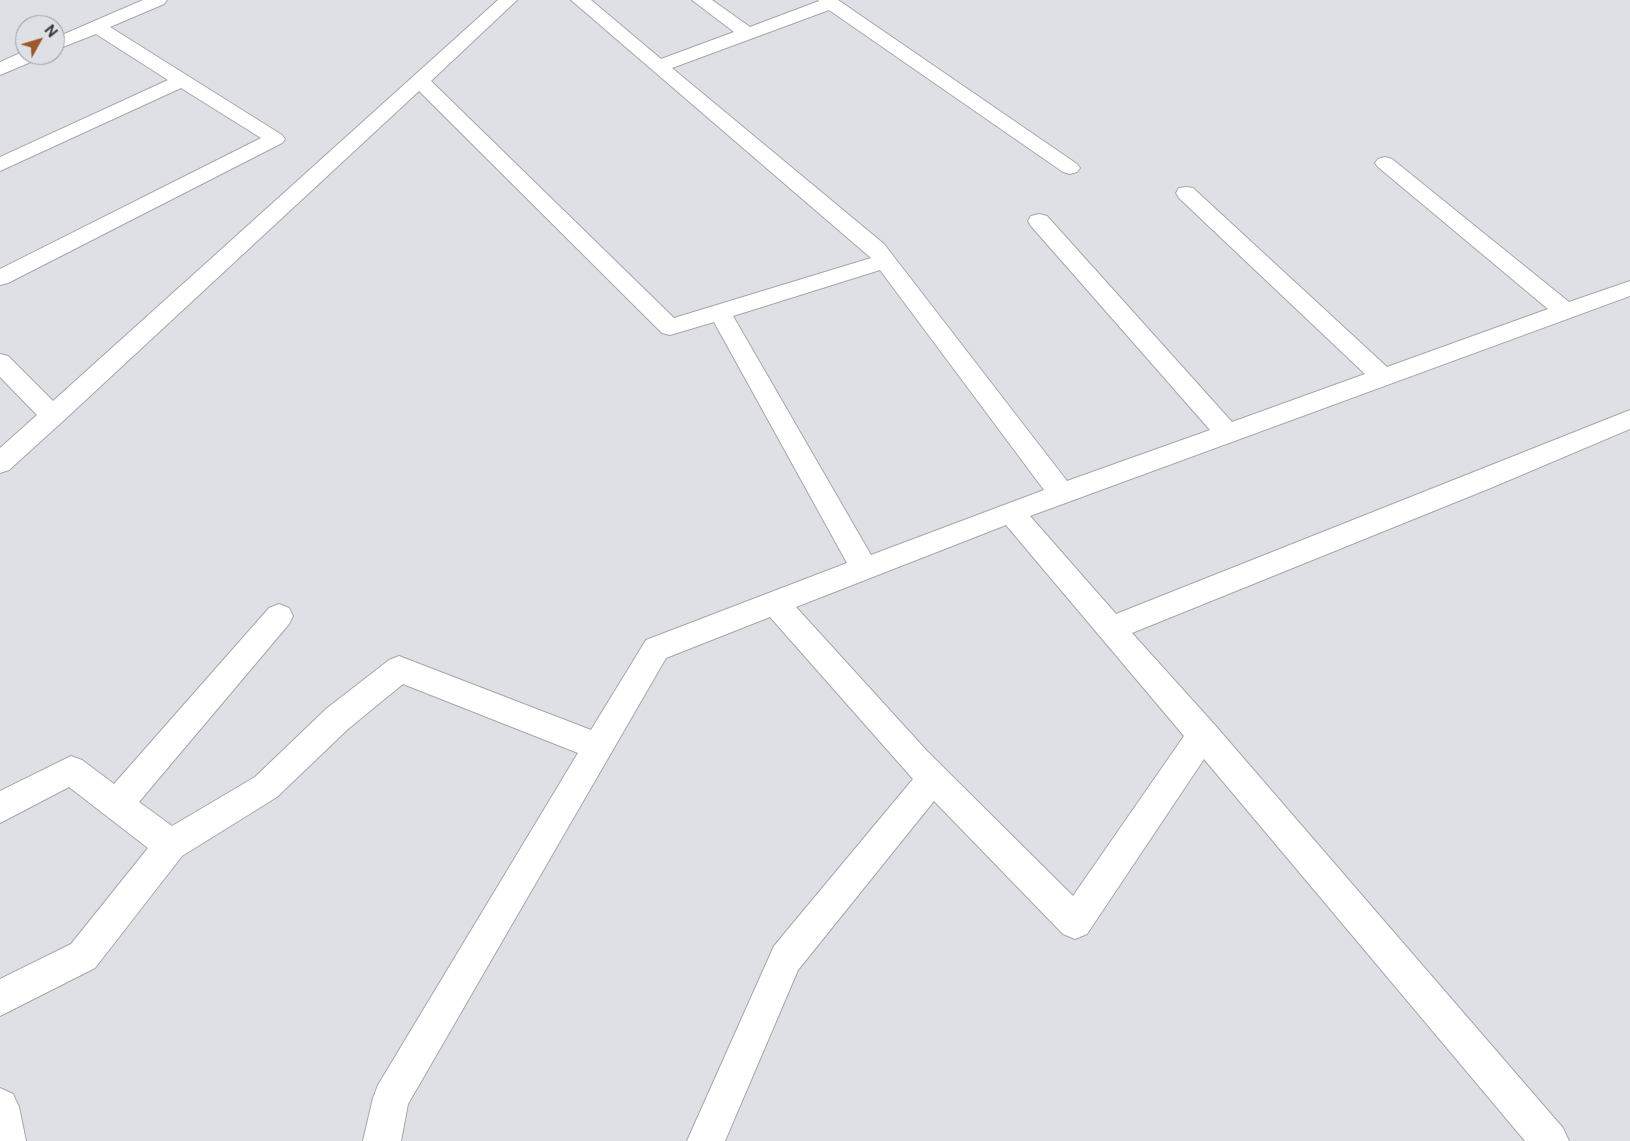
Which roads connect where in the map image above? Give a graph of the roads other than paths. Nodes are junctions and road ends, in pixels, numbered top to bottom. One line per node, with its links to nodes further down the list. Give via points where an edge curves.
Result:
1 (158, 0): 6 (street)
2 (508, 0): 13 (street)
3 (580, 0): 10 (street)
4 (701, 0): 7 (street)
5 (829, 1): 7 (street); 16 (street)
6 (96, 26): 8 (street); 12 (street)
7 (747, 33): 10 (street)
8 (65, 40)
9 (15, 63): 11 (street)
10 (659, 66): 19 (street, via 876,249)
11 (0, 70)
12 (182, 80): 15 (street); 20 (street, via 276,139)
13 (419, 80): 23 (street, via 670,326); 26 (street)
14 (1385, 164): 22 (street)
15 (0, 165)
16 (1070, 168)
17 (1186, 193): 25 (street)
18 (1039, 221): 28 (street)
19 (886, 261): 23 (street); 30 (street)
20 (0, 278)
21 (1630, 288): 22 (street)
22 (1565, 310): 25 (street)
23 (719, 311): 32 (street)
24 (0, 362): 26 (street)
25 (1383, 376): 28 (street)
26 (53, 416): 29 (street)
27 (1630, 419): 35 (street)
28 (1227, 433): 30 (street)
29 (0, 463)
30 (1062, 493): 31 (street)
31 (1011, 512): 32 (street); 35 (street)
32 (864, 568): 33 (street)
33 (775, 603): 37 (street, via 656,649); 38 (street)
34 (279, 616): 39 (street)
35 (1110, 629): 36 (street)
36 (1203, 734): 38 (street, via 1075,922); 47 (street)
37 (598, 747): 41 (street, via 399,669 337,720 266,787); 45 (street, via 391,1098)
38 (933, 778): 46 (street, via 786,958)
39 (117, 804): 40 (street, via 71,770); 41 (street)
40 (0, 808)
41 (171, 845): 42 (street, via 84,956)
42 (0, 998)
43 (0, 1107): 44 (street)
44 (7, 1141)
45 (382, 1141)
46 (706, 1141)
47 (1550, 1141)

